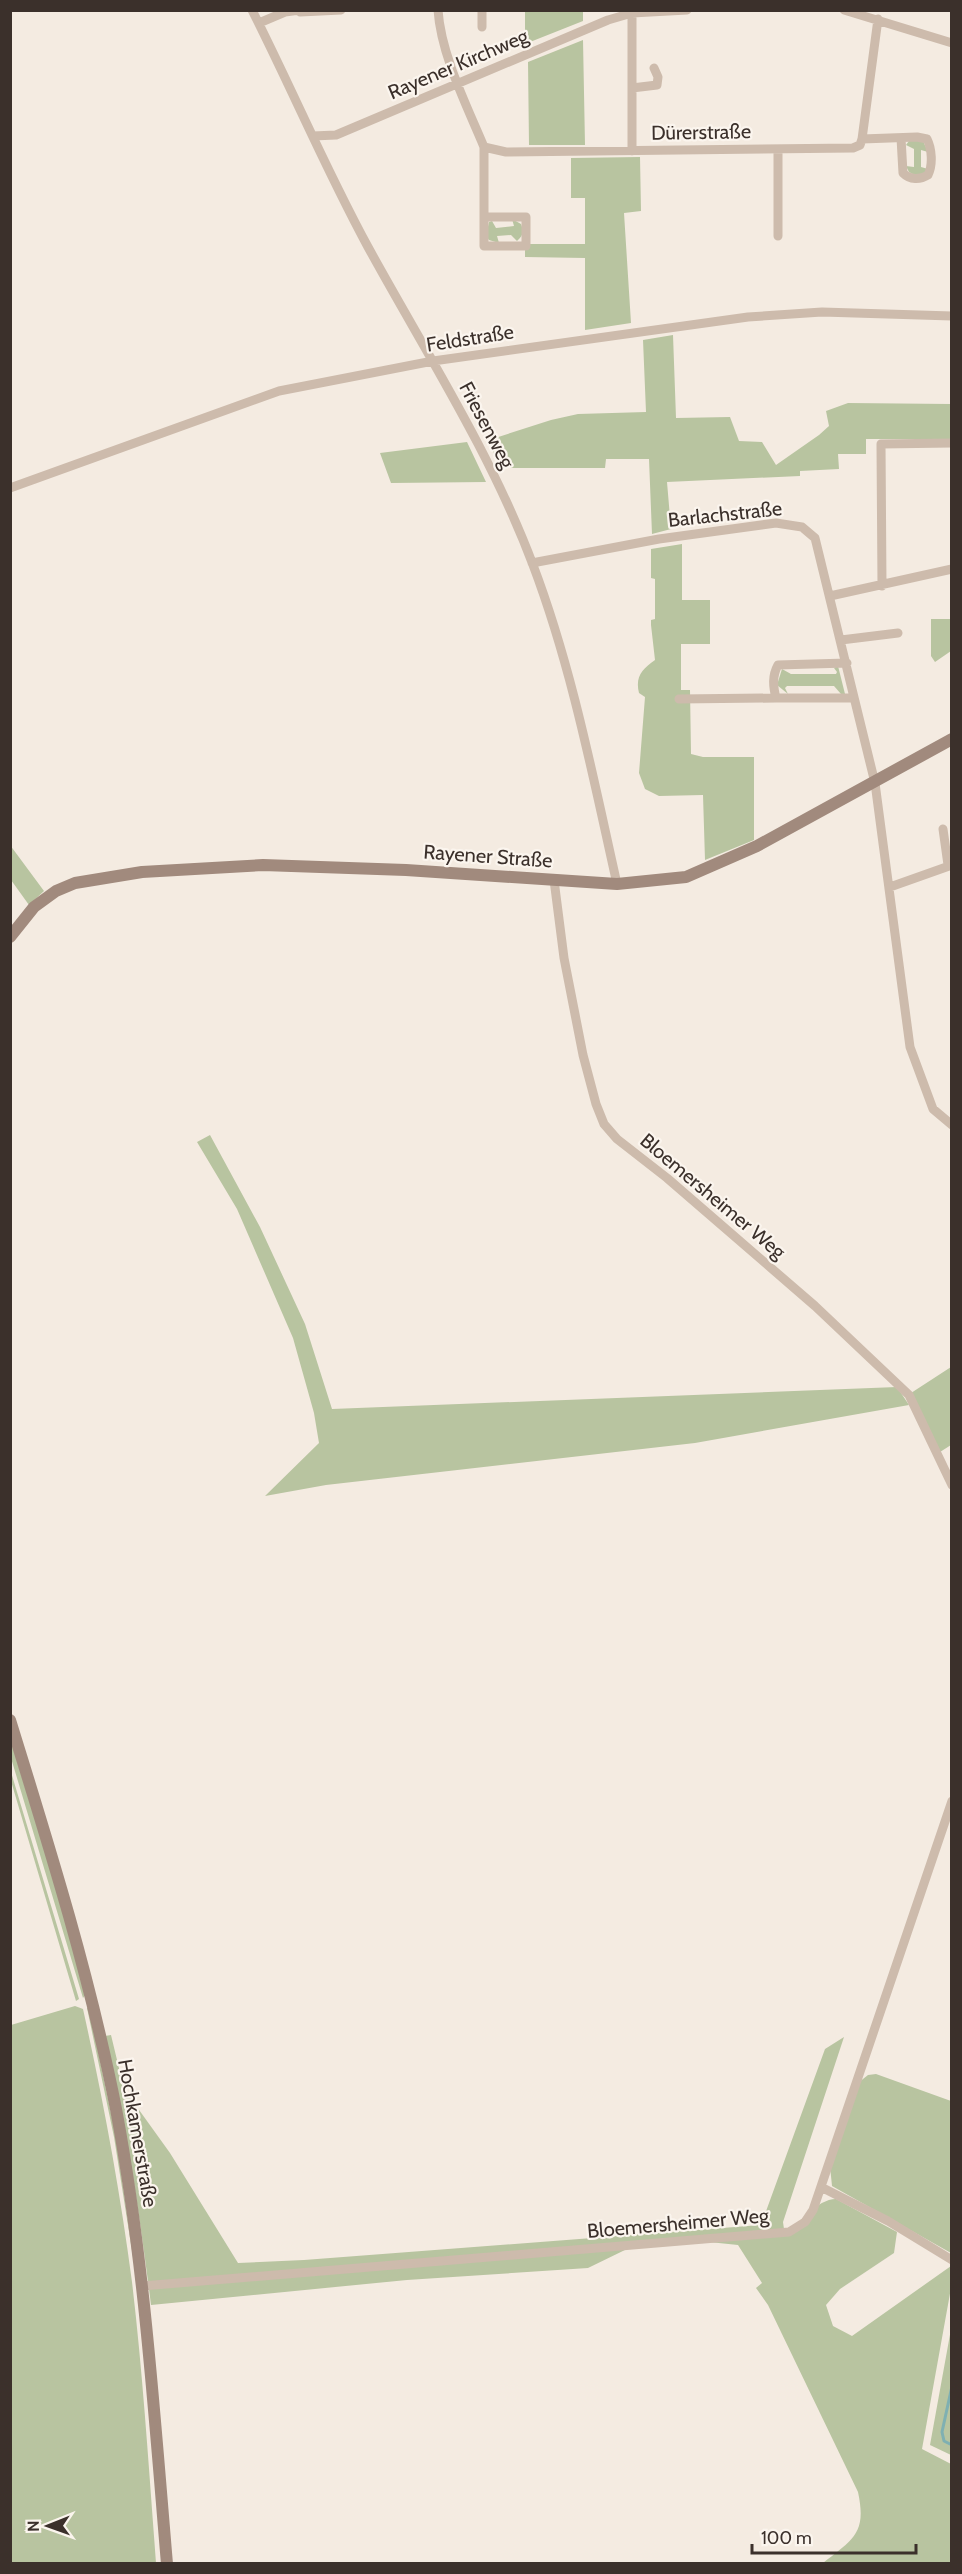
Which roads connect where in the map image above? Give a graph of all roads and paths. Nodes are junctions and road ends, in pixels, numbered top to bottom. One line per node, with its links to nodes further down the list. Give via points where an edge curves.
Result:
1 (252, 10): 10 (street, Friesenweg)
2 (340, 10): 7 (street)
3 (438, 10): 14 (street)
4 (482, 10): 11 (street)
5 (687, 10): 8 (street, Rayener Kirchweg)
6 (844, 10): 9 (street)
7 (300, 11): 10 (street, via 285,12)
8 (632, 13): 14 (street, Rayener Kirchweg); 15 (street)
9 (878, 19): 12 (street); 18 (street)
10 (259, 23): 16 (street, Friesenweg)
11 (482, 27)
12 (951, 43)
13 (654, 68): 15 (street, via 657,85)
14 (459, 82): 16 (street, Rayener Kirchweg, via 336,135); 19 (street)
15 (632, 88): 21 (street)
16 (313, 136): 25 (street, Friesenweg, via 367,245)
17 (901, 138): 17 (street, Dürerstraße, via 927,139 931,149 928,175 915,179 903,173); 18 (street, Dürerstraße)
18 (862, 139): 20 (street, Dürerstraße, via 860,145 846,149)
19 (484, 147): 21 (street, Dürerstraße, via 506,152); 22 (street)
20 (778, 148): 21 (street, Dürerstraße); 23 (street)
21 (632, 151)
22 (484, 217): 22 (street, via 484,246 525,246 526,217)
23 (778, 236)
24 (951, 316): 25 (street, Feldstraße, via 822,312 748,317)
25 (433, 361): 27 (street, Feldstraße, via 279,391); 28 (street, Friesenweg, via 490,469)
26 (951, 443): 30 (street, via 881,444)
27 (10, 488)
28 (532, 563): 31 (street, Barlachstraße, via 659,539 776,523 802,528 815,538); 43 (street, Friesenweg, via 555,627 579,715)
29 (951, 569): 30 (street)
30 (882, 586): 31 (street)
31 (830, 596): 33 (street, Barlachstraße)
32 (898, 633): 33 (street)
33 (841, 640): 34 (street, Barlachstraße)
34 (847, 663): 35 (street, via 778,665 773,673); 36 (street, Barlachstraße)
35 (776, 698): 36 (street); 37 (street)
36 (854, 698): 39 (street, Barlachstraße)
37 (679, 699)
38 (951, 739): 39 (street, Rayener Straße)
39 (875, 783): 43 (street, Rayener Straße, via 705,871 669,880); 44 (street, Barlachstraße)
40 (944, 829): 41 (street)
41 (950, 865): 44 (street)
42 (554, 880): 43 (street, Rayener Straße); 45 (street, Rayener Straße, via 263,865 142,872 75,883 56,891 34,907); 47 (street, Bloemersheimer Weg, via 583,1055 604,1124 815,1306 909,1395)
43 (617, 884)
44 (890, 887): 46 (street, Barlachstraße, via 910,1047 933,1109)
45 (10, 936)
46 (951, 1125)
47 (951, 1485)
48 (10, 1720): 52 (street, Hochkamerstraße, via 63,1890 95,2012 120,2136)
49 (951, 1801): 50 (street, Bloemersheimer Weg)
50 (821, 2187): 51 (street, via 888,2221); 52 (street, Bloemersheimer Weg, via 805,2222 789,2232)
51 (951, 2260)
52 (142, 2286): 53 (street, Hochkamerstraße)
53 (167, 2564)

